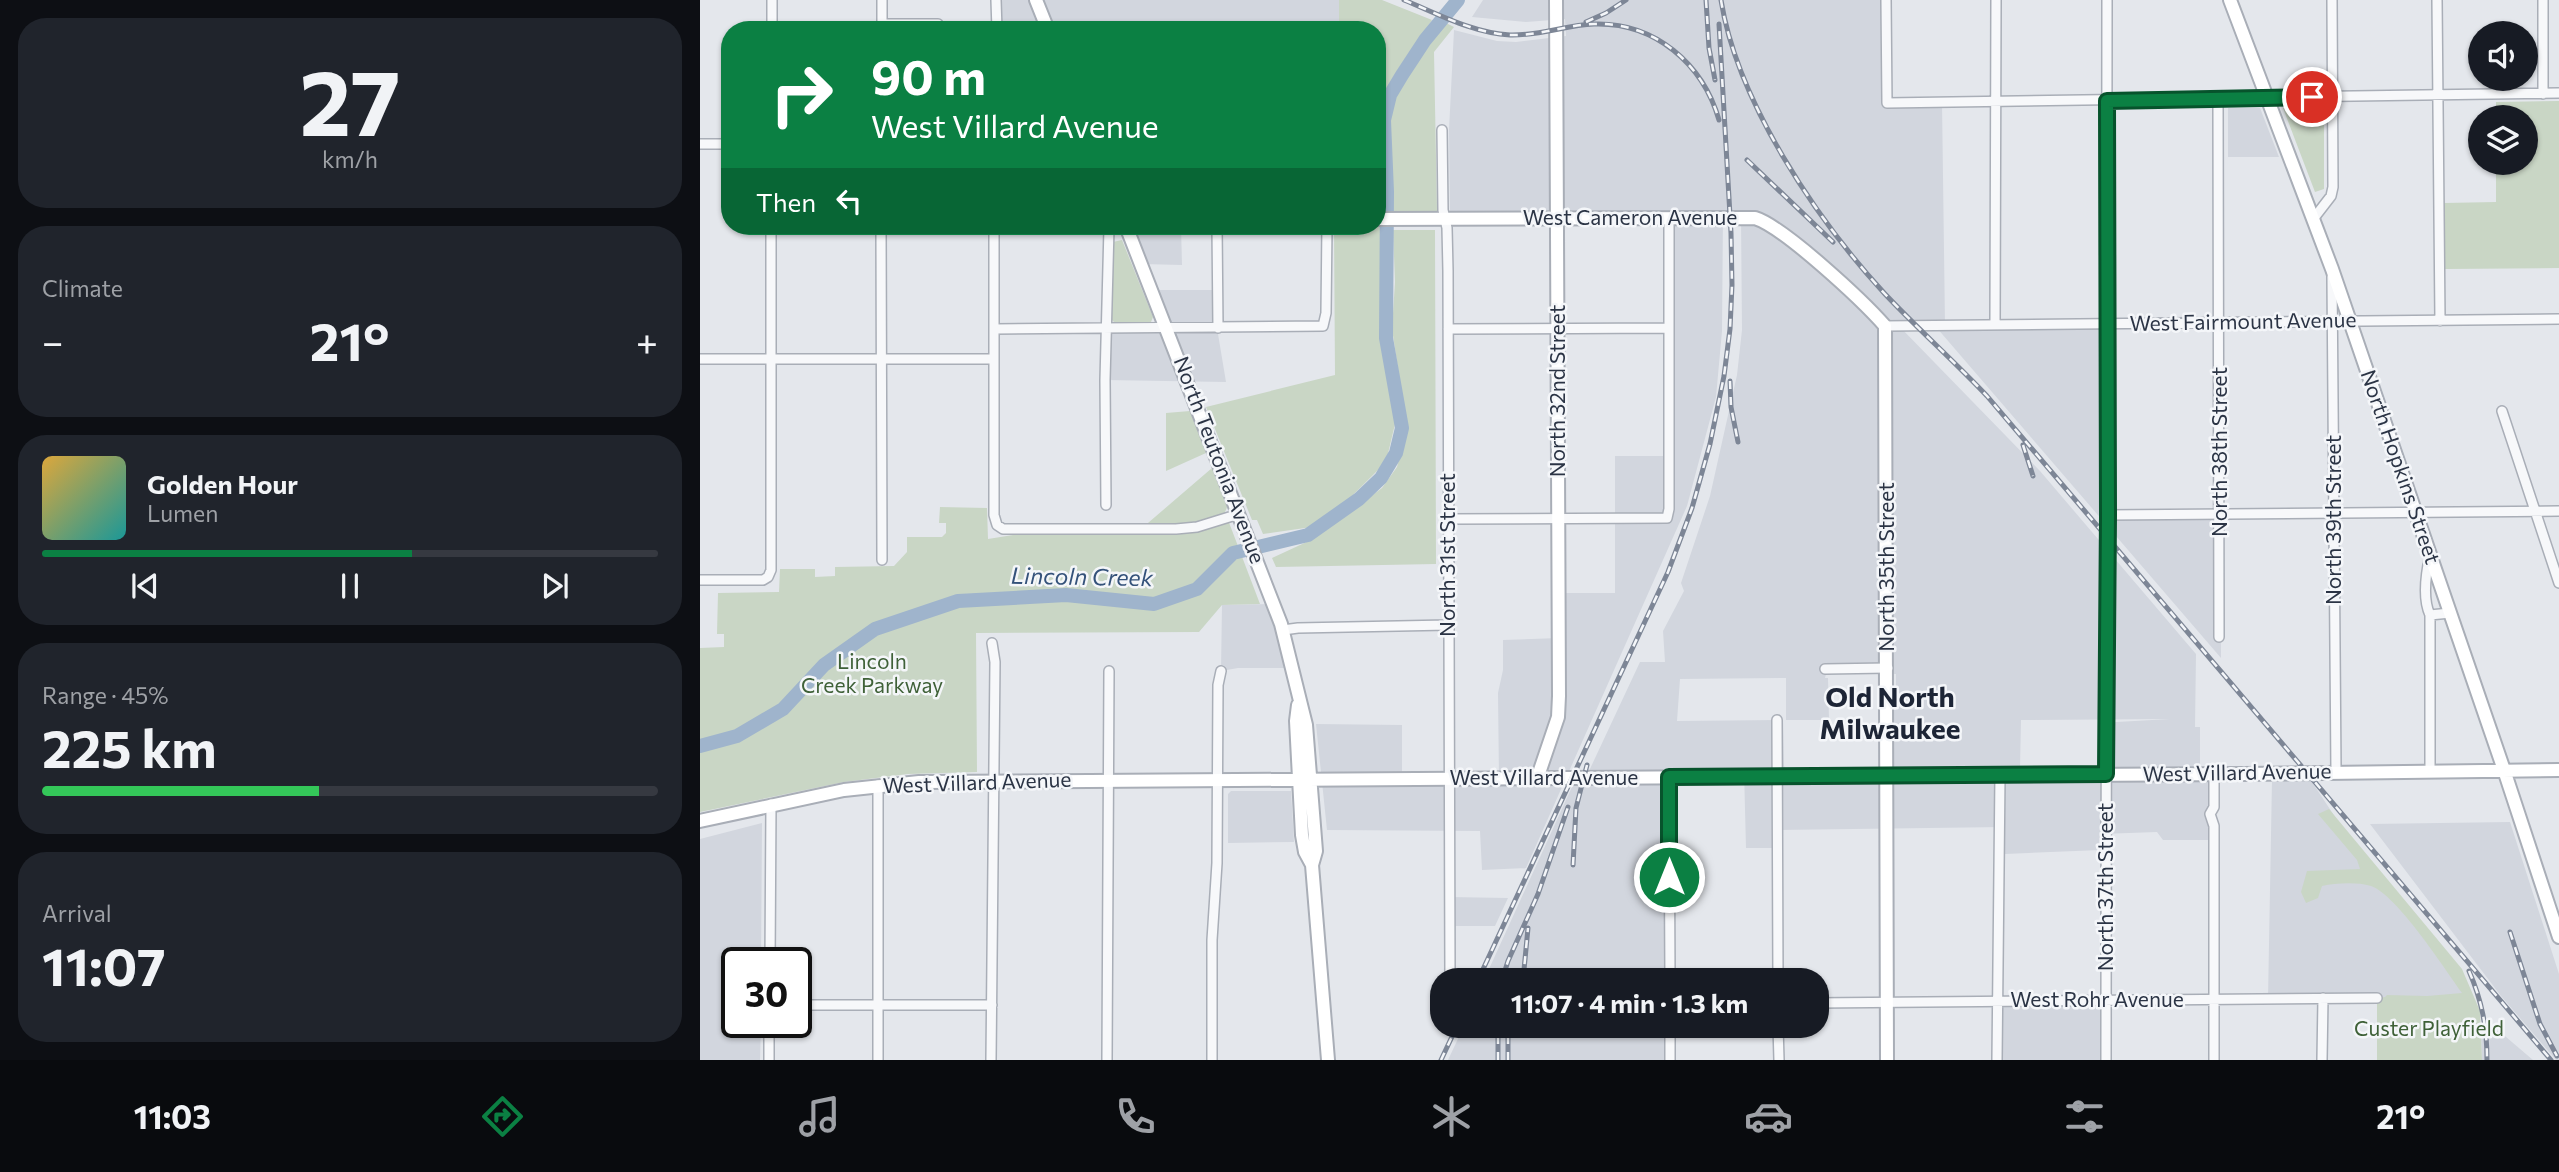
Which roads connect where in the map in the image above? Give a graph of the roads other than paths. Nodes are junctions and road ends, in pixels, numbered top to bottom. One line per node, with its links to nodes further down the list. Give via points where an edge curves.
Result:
1 (772, 0): 13 (street)
2 (882, 0): 14 (street)
3 (1036, 0): 16 (street)
4 (1556, 0): 32 (street, North 32nd Street)
5 (1886, 0): 24 (street, via 1887,103)
6 (1996, 0): 24 (street)
7 (2107, 0): 23 (street, North 37th Street)
8 (2230, 0): 21 (street, North Hopkins Street)
9 (2332, 0): 20 (street)
10 (2437, 0): 19 (street)
11 (2543, 0): 18 (street)
12 (998, 1): 15 (street)
13 (772, 21)
14 (882, 21)
15 (997, 21)
16 (1044, 21)
17 (2559, 93): 18 (street)
18 (2543, 94): 19 (street)
19 (2438, 95): 20 (street); 44 (street)
20 (2332, 97): 21 (street); 29 (street, via 2333,187)
21 (2267, 98): 22 (street); 29 (street, North Hopkins Street)
22 (2218, 99): 23 (street); 45 (street, North 38th Street)
23 (2107, 101): 24 (street); 47 (street, North 37th Street)
24 (1996, 102): 46 (street)
25 (1442, 130): 31 (street, North 31st Street)
26 (700, 144): 27 (street)
27 (721, 144)
28 (1669, 218): 32 (street, West Cameron Avenue); 48 (street, West Cameron Avenue, via 1748,217 1767,223); 51 (street)
29 (2314, 218): 40 (street, North Hopkins Street)
30 (1386, 219): 31 (street, West Cameron Avenue)
31 (1446, 219): 32 (street, West Cameron Avenue); 54 (street, North 31st Street)
32 (1558, 219): 55 (street, North 32nd Street)
33 (771, 235): 59 (street)
34 (881, 235): 57 (street)
35 (994, 235): 52 (street)
36 (1108, 235): 53 (street)
37 (1130, 235): 49 (street, North Teutonia Avenue)
38 (1217, 235): 50 (street)
39 (1327, 235): 50 (street, via 1323,326)
40 (2332, 269): 42 (street, North 39th Street); 43 (street, North Hopkins Street)
41 (2559, 319): 44 (street, West Fairmount Avenue)
42 (2333, 321): 43 (street, West Fairmount Avenue); 45 (street, West Fairmount Avenue); 65 (street, North 39th Street)
43 (2350, 321): 44 (street, West Fairmount Avenue); 64 (street, North Hopkins Street)
44 (2440, 321)
45 (2219, 322): 47 (street, West Fairmount Avenue); 67 (street, North 38th Street)
46 (1996, 324): 47 (street, West Fairmount Avenue); 48 (street, West Fairmount Avenue)
47 (2108, 324): 66 (street, North 37th Street)
48 (1885, 326): 81 (street, North 35th Street)
49 (1167, 328): 50 (street); 53 (street); 68 (street, North Teutonia Avenue)
50 (1218, 328)
51 (1668, 328): 55 (street); 70 (street, via 1667,518)
52 (995, 329): 53 (street); 58 (street)
53 (1106, 329): 61 (street)
54 (1448, 329): 55 (street); 69 (street, North 31st Street)
55 (1558, 329): 70 (street, North 32nd Street)
56 (700, 359): 59 (street)
57 (882, 359): 58 (street); 59 (street); 72 (street)
58 (995, 359): 68 (street, via 994,516 1003,529 1176,529)
59 (771, 360): 73 (street, via 771,570 762,580)
60 (2502, 411): 62 (street)
61 (1106, 505)
62 (2534, 511): 63 (street); 64 (street); 74 (street)
63 (2559, 511)
64 (2416, 512): 65 (street); 71 (street, North Hopkins Street)
65 (2334, 513): 67 (street); 88 (street, North 39th Street)
66 (2108, 515): 67 (street); 91 (street, North 37th Street)
67 (2221, 515): 79 (street, North 38th Street)
68 (1240, 517): 78 (street, North Teutonia Avenue)
69 (1448, 519): 70 (street); 77 (street, North 31st Street)
70 (1558, 520): 100 (street, North 32nd Street, via 1558,717)
71 (2430, 553): 75 (street, North Hopkins Street); 76 (street, via 2426,575)
72 (882, 560)
73 (700, 580)
74 (2559, 583)
75 (2450, 613): 76 (street); 87 (street, North Hopkins Street)
76 (2430, 615): 89 (street)
77 (1448, 625): 78 (street); 99 (street, North 31st Street)
78 (1283, 630): 98 (street, North Teutonia Avenue, via 1299,698 1296,721)
79 (2219, 637)
80 (992, 643): 101 (street)
81 (1888, 668): 82 (street); 94 (street, North 35th Street)
82 (1825, 669)
83 (1109, 671): 96 (street)
84 (1221, 671): 97 (street)
85 (1777, 720): 93 (street)
86 (2559, 769): 87 (street, West Villard Avenue)
87 (2504, 770): 89 (street, West Villard Avenue); 105 (street, North Hopkins Street)
88 (2336, 771): 89 (street, West Villard Avenue); 90 (street, West Villard Avenue)
89 (2430, 771)
90 (2214, 773): 91 (street, West Villard Avenue); 112 (street, via 2210,814 2214,826)
91 (2106, 774): 92 (street, West Villard Avenue); 114 (street, North 37th Street)
92 (2000, 775): 94 (street, West Villard Avenue); 113 (street)
93 (1777, 776): 94 (street, West Villard Avenue); 95 (street, West Villard Avenue); 109 (street)
94 (1888, 776): 116 (street, North 35th Street)
95 (1669, 777): 100 (street, West Villard Avenue); 108 (street)
96 (1109, 779): 97 (street, West Villard Avenue); 101 (street, West Villard Avenue); 126 (street)
97 (1218, 779): 98 (street, West Villard Avenue); 127 (street)
98 (1305, 779): 99 (street, West Villard Avenue); 128 (street, North Teutonia Avenue, via 1302,835 1312,865)
99 (1449, 779): 100 (street, West Villard Avenue); 107 (street, North 31st Street)
100 (1537, 779)
101 (993, 781): 102 (street, West Villard Avenue); 119 (street)
102 (878, 785): 103 (street, West Villard Avenue); 118 (street)
103 (771, 804): 104 (street, West Villard Avenue); 106 (street)
104 (700, 821)
105 (2559, 937)
106 (769, 947)
107 (1450, 968)
108 (1670, 968)
109 (1778, 968)
110 (2323, 998): 111 (street, West Rohr Avenue); 112 (street, West Rohr Avenue); 135 (street)
111 (2377, 998)
112 (2214, 999): 114 (street, West Rohr Avenue); 134 (street)
113 (1998, 1001): 114 (street, West Rohr Avenue); 116 (street, West Rohr Avenue); 132 (street)
114 (2106, 1001): 133 (street, North 37th Street)
115 (1829, 1003): 116 (street, West Rohr Avenue)
116 (1887, 1003): 131 (street, North 35th Street)
117 (812, 1005): 118 (street)
118 (878, 1005): 119 (street); 124 (street)
119 (992, 1005): 125 (street)
120 (769, 1038): 123 (street)
121 (1670, 1038): 129 (street)
122 (1778, 1038): 130 (street)
123 (769, 1060)
124 (878, 1060)
125 (991, 1060)
126 (1107, 1060)
127 (1212, 1060)
128 (1328, 1060)
129 (1670, 1060)
130 (1779, 1060)
131 (1887, 1060)
132 (1997, 1060)
133 (2106, 1060)
134 (2214, 1060)
135 (2322, 1060)

